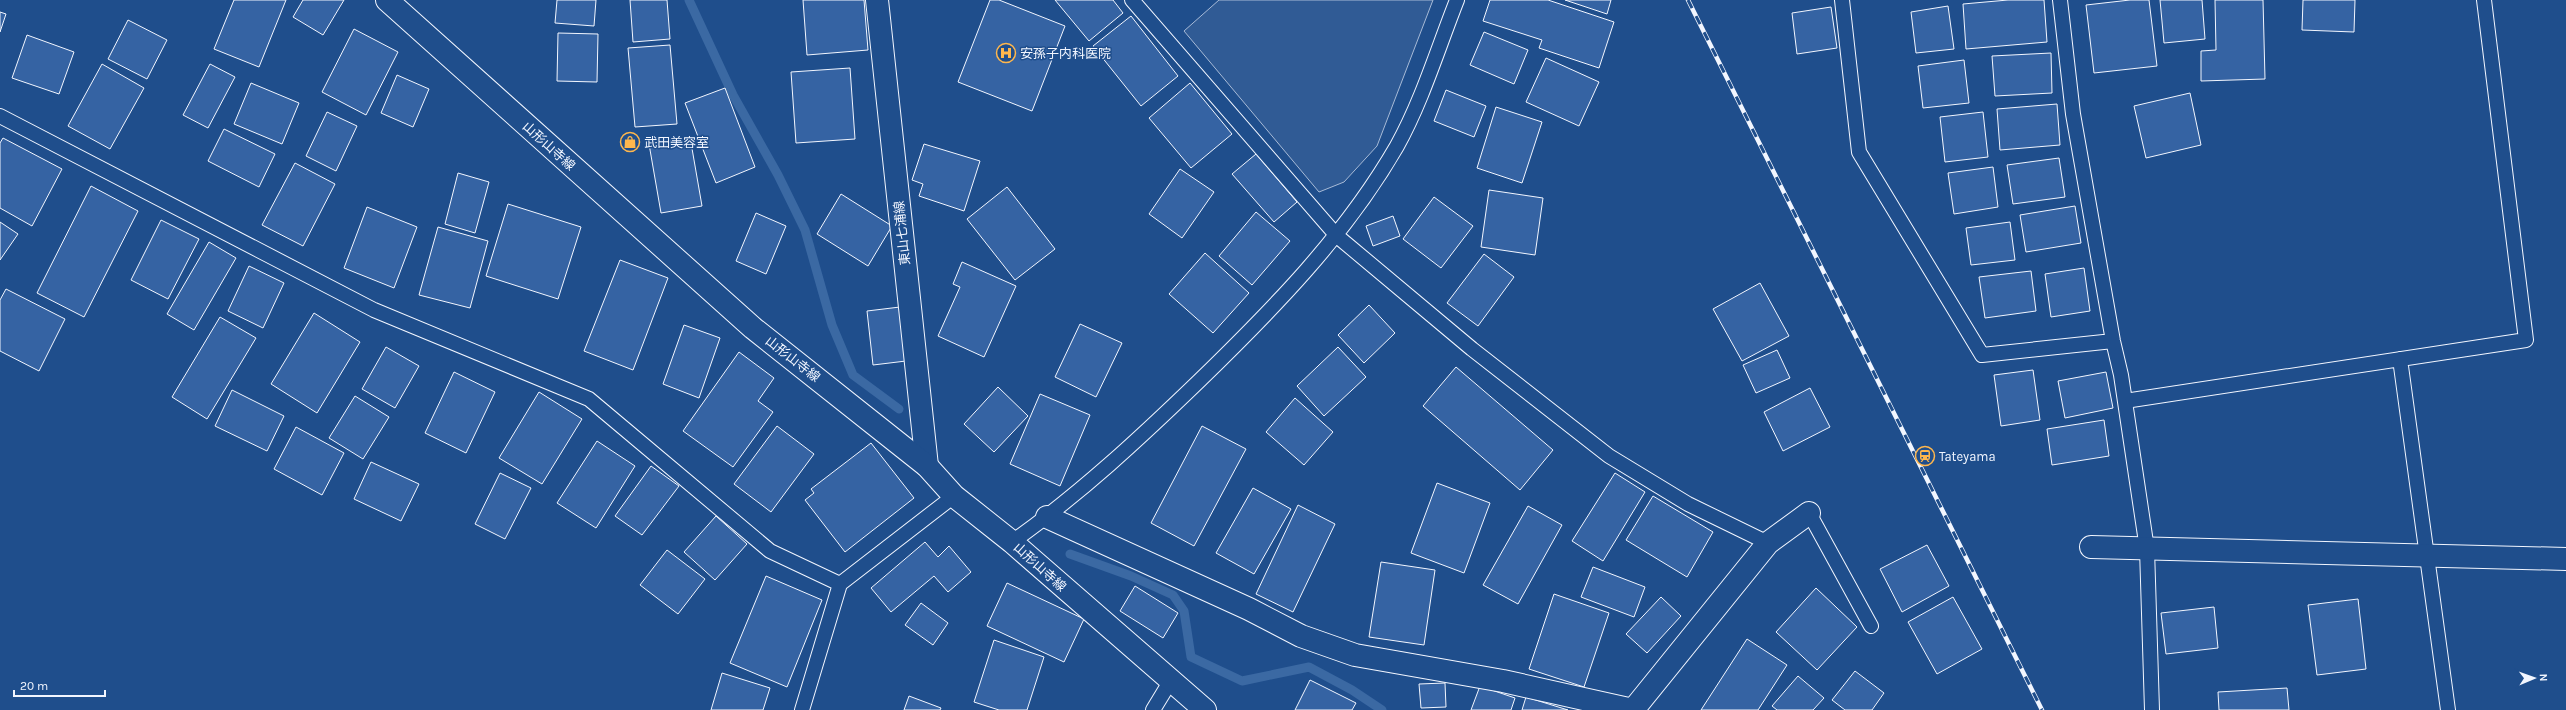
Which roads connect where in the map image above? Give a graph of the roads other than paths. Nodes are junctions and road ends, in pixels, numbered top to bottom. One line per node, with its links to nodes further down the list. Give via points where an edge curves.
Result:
1 (387, 0): 13 (main road, 山形山寺線, via 753,328)
2 (877, 0): 13 (main road, 東山七浦線)
3 (1132, 0): 9 (lane)
4 (1457, 0): 9 (lane, via 1397,144)
5 (1842, 0): 10 (lane, via 1859,152 1982,356)
6 (2060, 0): 10 (lane, via 2073,114)
7 (2484, 0): 11 (lane, via 2526,340)
8 (0, 116): 23 (lane, via 374,310 589,399 770,551)
9 (1337, 236): 16 (lane, via 1255,327 1123,454); 18 (lane, via 1472,350 1610,456 1688,504)
10 (2113, 341): 12 (lane)
11 (2400, 359): 12 (lane); 21 (lane)
12 (2125, 401): 20 (lane)
13 (927, 466): 14 (main road, 山形山寺線)
14 (954, 496): 17 (main road, 山形山寺線); 23 (lane)
15 (1809, 513): 18 (main road); 24 (lane)
16 (1047, 517): 17 (lane); 29 (main road, via 1249,609 1301,636 1355,655 1503,681)
17 (1012, 542): 25 (main road, 山形山寺線)
18 (1768, 543): 29 (main road)
19 (2091, 547): 20 (main road)
20 (2147, 549): 21 (main road); 30 (lane)
21 (2427, 556): 22 (main road); 31 (lane)
22 (2566, 559)
23 (840, 584): 26 (lane)
24 (1871, 626)
25 (1170, 682): 27 (lane); 28 (main road, 山形山寺線)
26 (802, 710)
27 (1153, 710)
28 (1205, 710)
29 (1634, 710)
30 (2152, 710)
31 (2448, 710)

